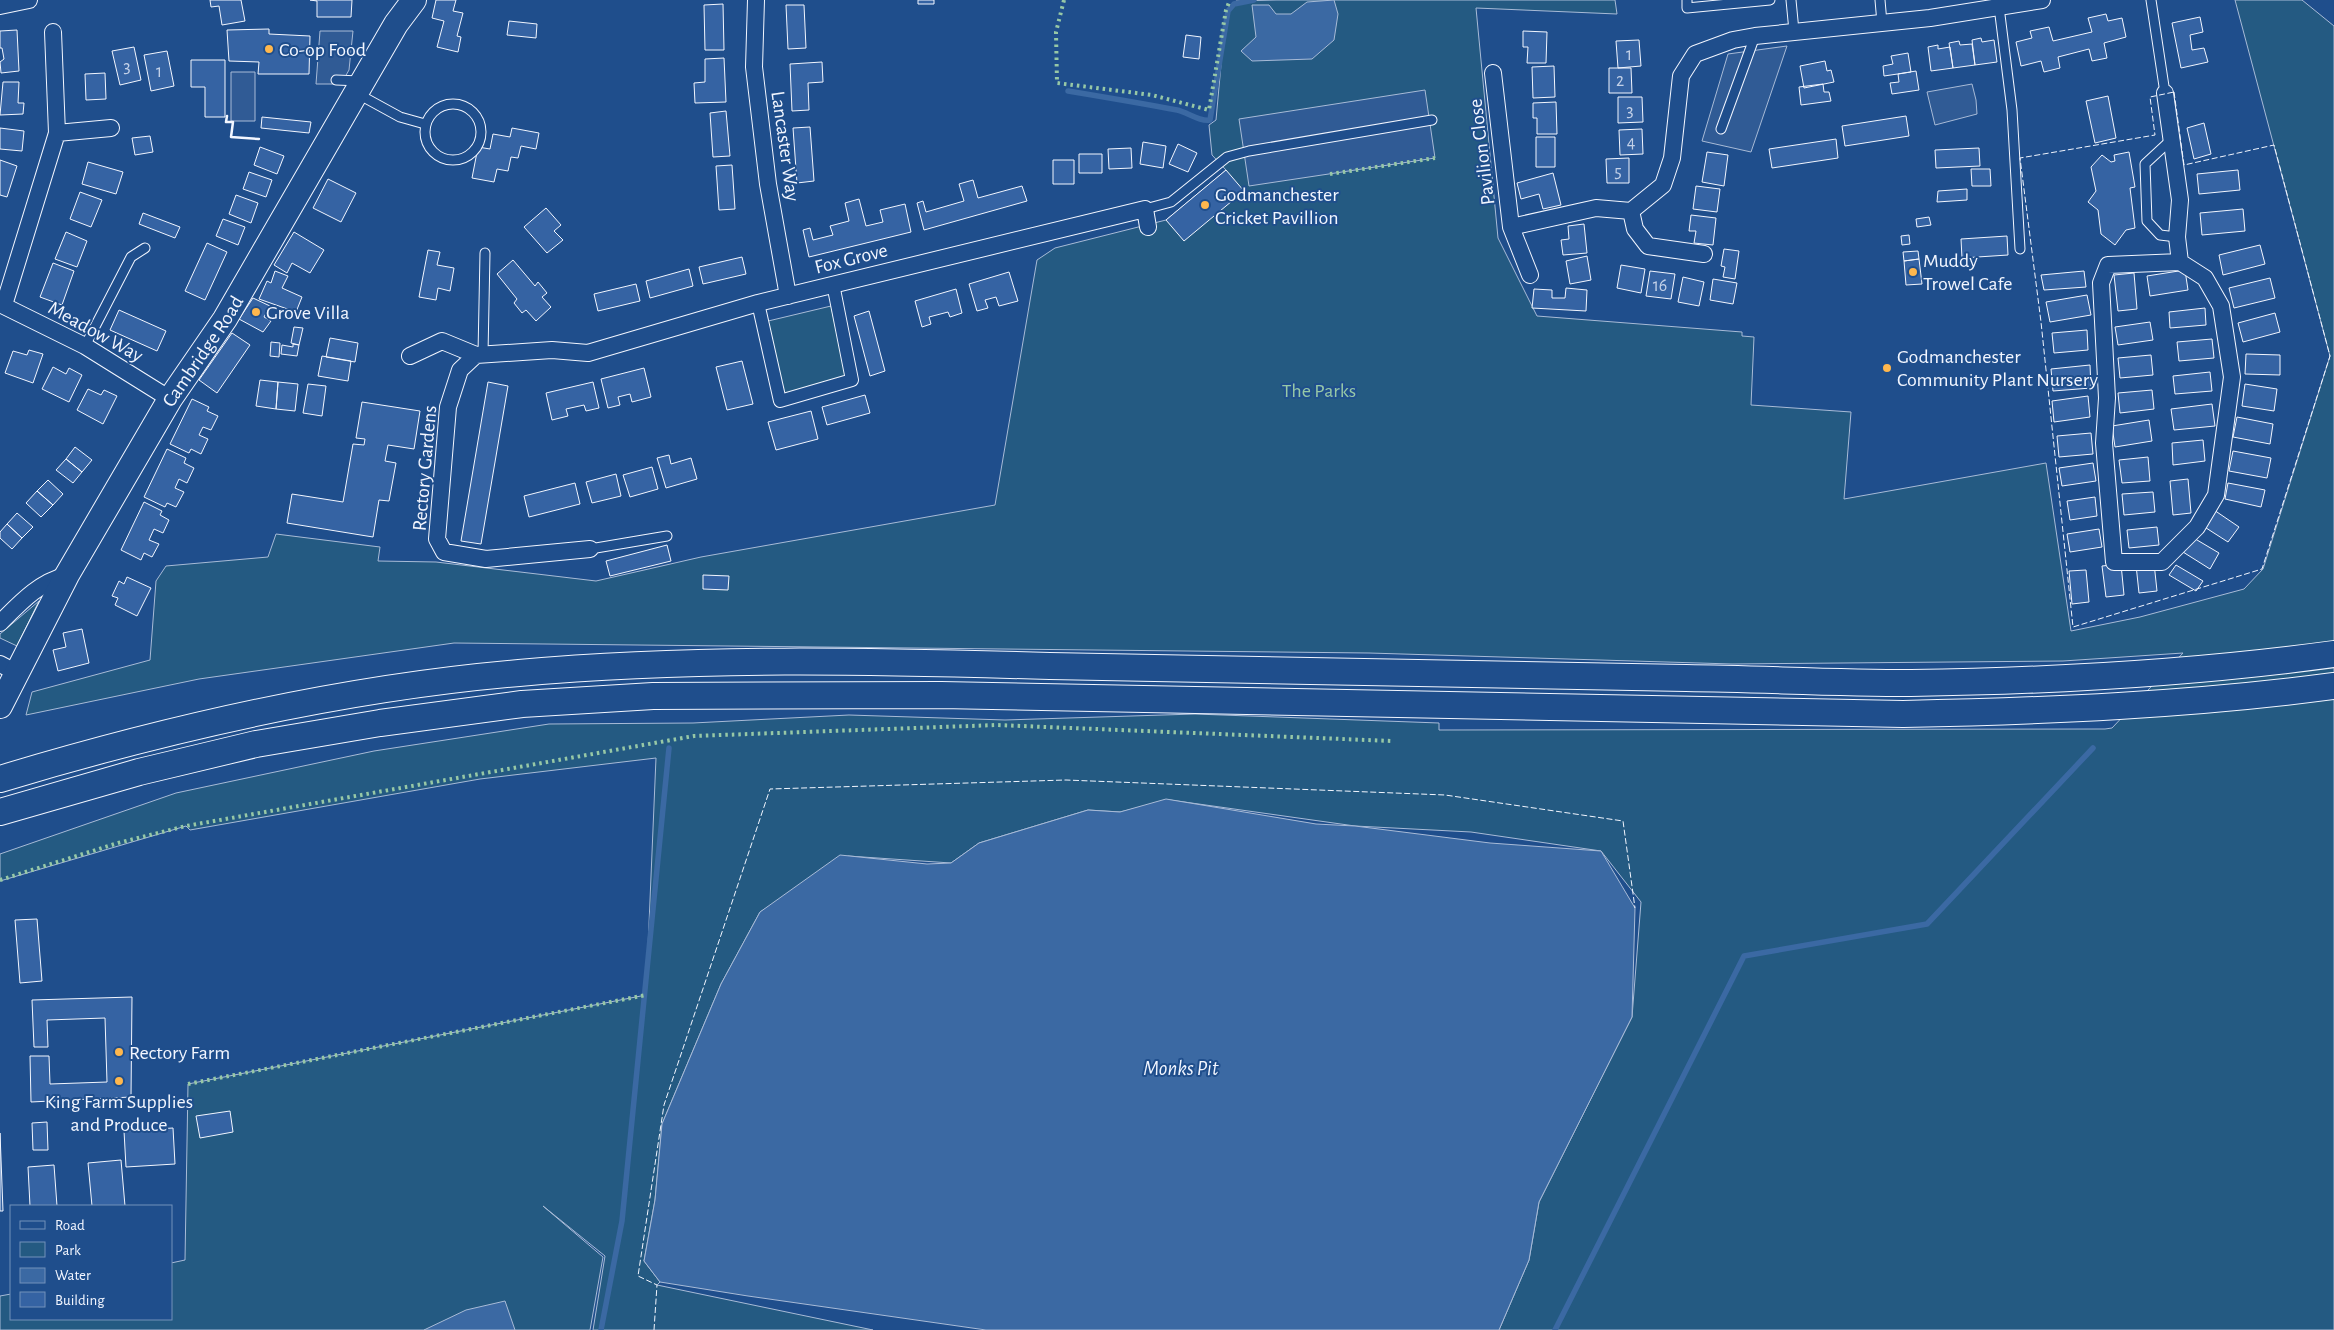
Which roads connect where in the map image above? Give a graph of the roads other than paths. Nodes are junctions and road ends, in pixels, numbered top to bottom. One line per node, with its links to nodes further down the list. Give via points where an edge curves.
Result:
1 (29, 0): 10 (street)
2 (414, 0): 18 (main road, Cambridge Road)
3 (756, 0): 38 (street, Lancaster Way, via 754,67 768,184)
4 (1687, 0): 5 (lane, via 1687,8)
5 (1770, 0)
6 (1791, 0): 13 (lane)
7 (1880, 0): 12 (lane)
8 (2042, 0): 11 (street)
9 (2151, 0): 19 (lane)
10 (0, 6)
11 (1999, 7): 12 (street); 32 (lane, via 2012,110)
12 (1882, 22): 13 (street)
13 (1794, 31): 15 (street)
14 (53, 32): 24 (street)
15 (1755, 36): 23 (lane); 27 (street, via 1695,54 1681,76 1672,158 1663,185)
16 (1493, 73): 29 (street, Pavilion Close)
17 (336, 80): 18 (lane)
18 (359, 87): 21 (lane, via 400,117); 44 (main road, Cambridge Road, via 225,319)
19 (2165, 93): 25 (street)
20 (1432, 120): 26 (lane, via 1227,157 1171,202)
21 (425, 124): 21 (lane, via 426,144 432,152 449,161 468,156 482,133 481,124 470,109 453,103 436,109)
22 (111, 128): 24 (street)
23 (1721, 129)
24 (57, 133): 40 (street)
25 (2172, 138): 30 (street, via 2180,200); 30 (lane, via 2144,164 2148,221 2160,235)
26 (1145, 209): 28 (street); 37 (street, Fox Grove)
27 (1631, 211): 29 (street, Pavilion Close, via 1596,208); 34 (street, via 1635,229 1648,246)
28 (1148, 227)
29 (1511, 227): 36 (street, Pavilion Close)
30 (2177, 237): 35 (street)
31 (145, 248): 41 (lane, via 131,257)
32 (2020, 249)
33 (485, 254): 42 (lane)
34 (1704, 254)
35 (2180, 262): 35 (street, via 2108,266 2101,282 2107,398 2104,443 2114,562 2162,562 2197,527 2216,495 2232,377 2222,306 2205,278)
36 (1530, 275)
37 (833, 284): 38 (street, Fox Grove); 39 (street, via 852,380 780,401)
38 (788, 296): 39 (street, Fox Grove)
39 (758, 303): 42 (street, Fox Grove, via 588,352 552,350)
40 (2, 304): 41 (street, Meadow Way)
41 (84, 346): 44 (street, Meadow Way)
42 (480, 354): 43 (street, via 442,341); 46 (street, Rectory Gardens, via 460,370 448,407 437,539 444,552 486,559)
43 (410, 356)
44 (170, 399): 47 (main road, Cambridge Road)
45 (668, 536): 46 (lane)
46 (590, 550)
47 (67, 575): 48 (street, via 33,590); 50 (main road, Cambridge Road)
48 (0, 623)
49 (2334, 654): 53 (main road, via 2184,670 1908,683 922,663 641,664 515,673 376,690 133,741)
50 (8, 669): 52 (main road, Cambridge Road)
51 (2334, 686): 54 (main road, via 2042,711 1903,714 941,695 653,696 522,704 380,722 256,744 139,772)
52 (0, 706)
53 (0, 779)
54 (0, 812)

